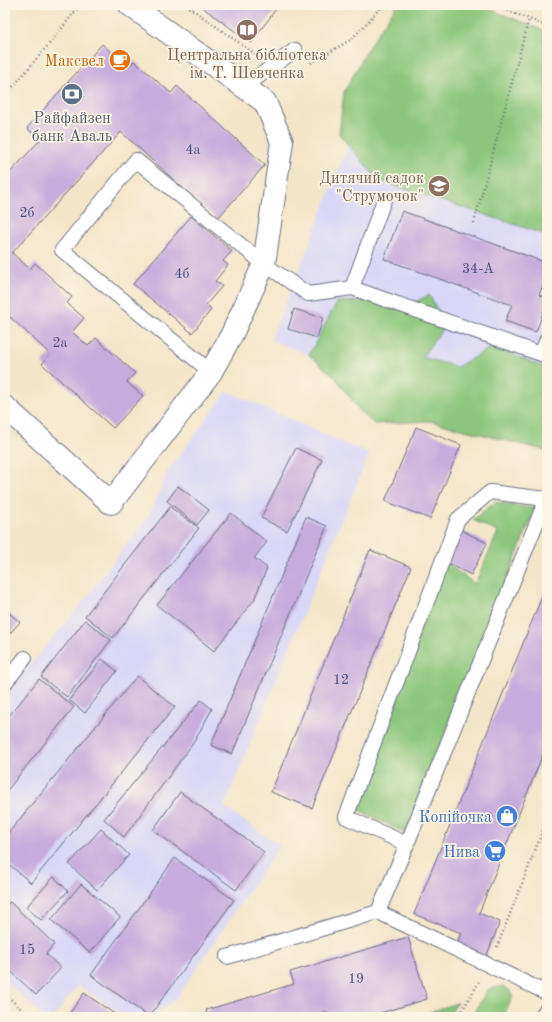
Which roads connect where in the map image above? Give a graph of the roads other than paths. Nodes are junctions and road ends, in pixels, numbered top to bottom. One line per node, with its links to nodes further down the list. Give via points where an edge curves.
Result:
1 (130, 5): 3 (street)
2 (295, 50): 3 (lane)
3 (244, 87): 5 (street, via 265,102 282,142)
4 (384, 200): 6 (lane)
5 (264, 264): 6 (lane, via 308,294); 8 (street); 8 (lane, via 136,160 62,250)
6 (352, 288): 7 (lane, via 541,354)
7 (547, 339)
8 (212, 372): 9 (street, via 111,503)
9 (5, 407)
10 (547, 498): 13 (lane); 13 (lane, via 490,492 458,519 346,817)
11 (25, 658): 12 (lane)
12 (5, 683)
13 (407, 844): 14 (lane)
14 (378, 912): 15 (lane); 16 (lane)
15 (227, 957)
16 (547, 993)

